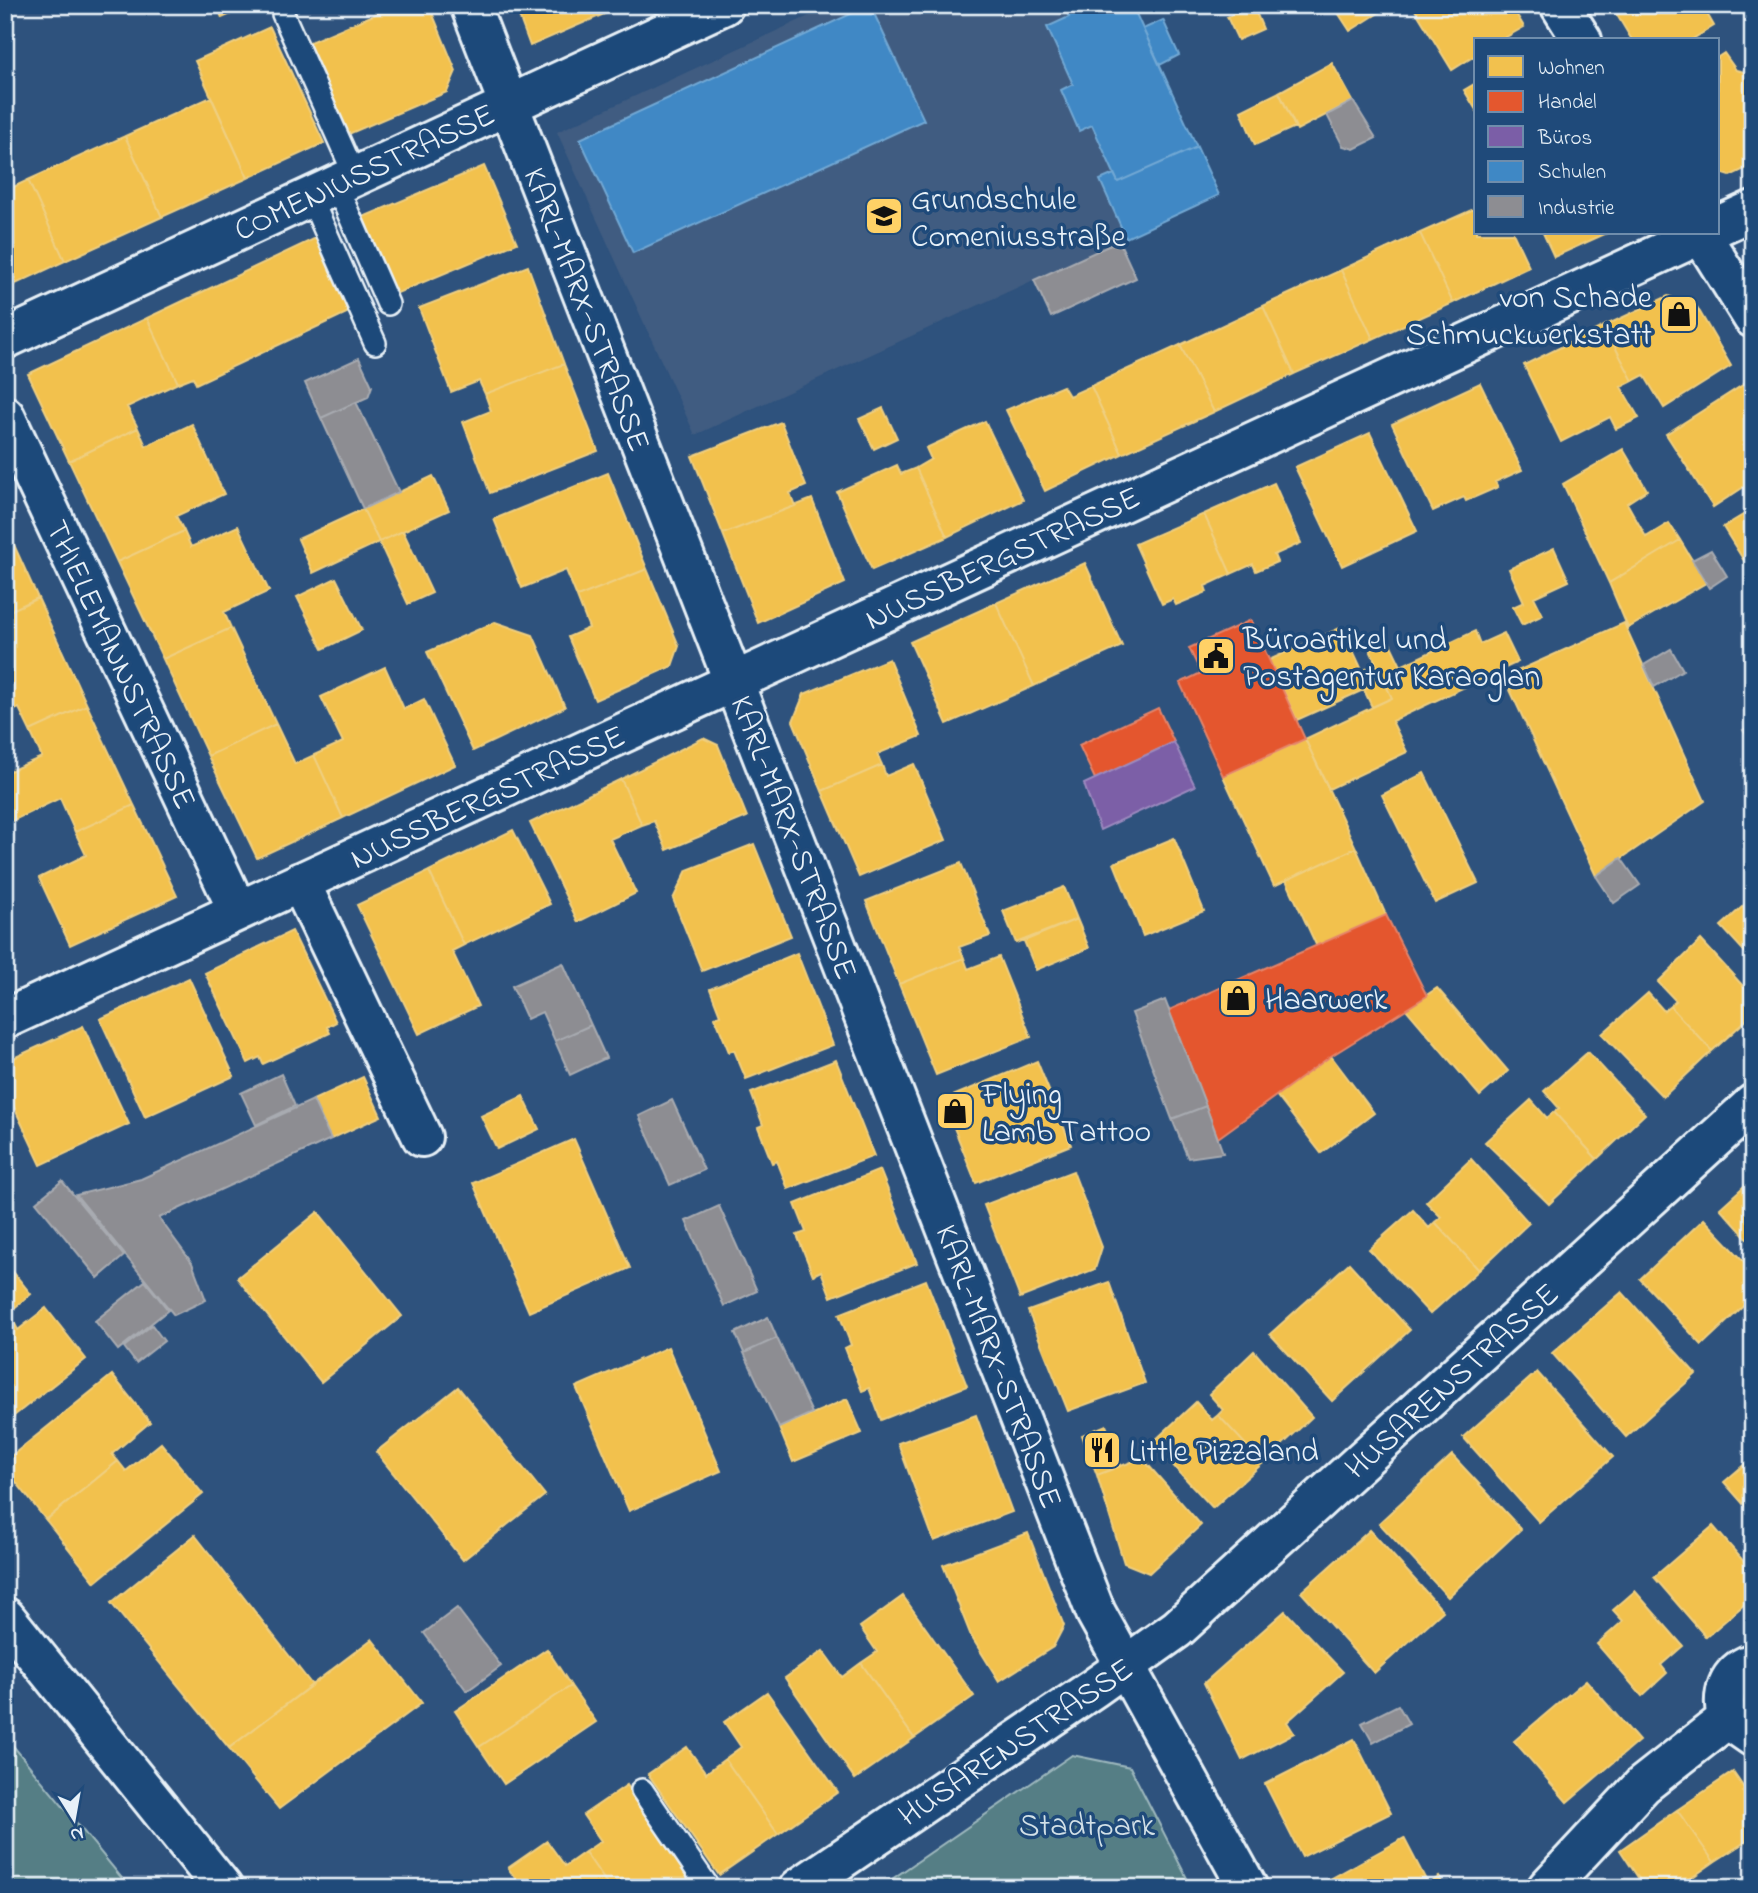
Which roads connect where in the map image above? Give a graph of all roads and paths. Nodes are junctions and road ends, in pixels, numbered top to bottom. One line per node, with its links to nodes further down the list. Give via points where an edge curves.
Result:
1 (470, 5): 6 (street, KARL-MARX-STRASSE)
2 (724, 5): 6 (street, COMENIUSSTRASSE)
3 (1560, 5): 5 (street)
4 (283, 14): 7 (lane)
5 (1581, 38)
6 (508, 105): 7 (street, COMENIUSSTRASSE); 17 (street, KARL-MARX-STRASSE)
7 (333, 186): 12 (lane); 14 (street, COMENIUSSTRASSE); 15 (lane)
8 (1753, 210): 9 (street, NUSSBERGSTRASSE)
9 (1720, 225)
10 (1700, 234): 17 (street, NUSSBERGSTRASSE)
11 (1708, 234): 13 (street)
12 (388, 304)
13 (1753, 318)
14 (5, 339)
15 (375, 344)
16 (5, 416): 19 (street, THIELEMANNSTRASSE)
17 (734, 681): 18 (street, NUSSBERGSTRASSE); 25 (street, KARL-MARX-STRASSE, via 1096,1613)
18 (300, 882): 19 (street, NUSSBERGSTRASSE); 22 (street)
19 (238, 911): 20 (street, NUSSBERGSTRASSE)
20 (5, 1019)
21 (1753, 1104): 25 (street, HUSARENSTRASSE, via 1177,1629)
22 (422, 1137)
23 (5, 1617): 28 (street)
24 (1753, 1663): 26 (street, via 1739,1668 1723,1702)
25 (1126, 1666): 30 (street, HUSARENSTRASSE); 31 (street, KARL-MARX-STRASSE)
26 (1740, 1728): 32 (street, via 1643,1785)
27 (642, 1790): 29 (lane)
28 (223, 1888)
29 (709, 1888)
30 (799, 1888)
31 (1248, 1888)
32 (1548, 1888)

